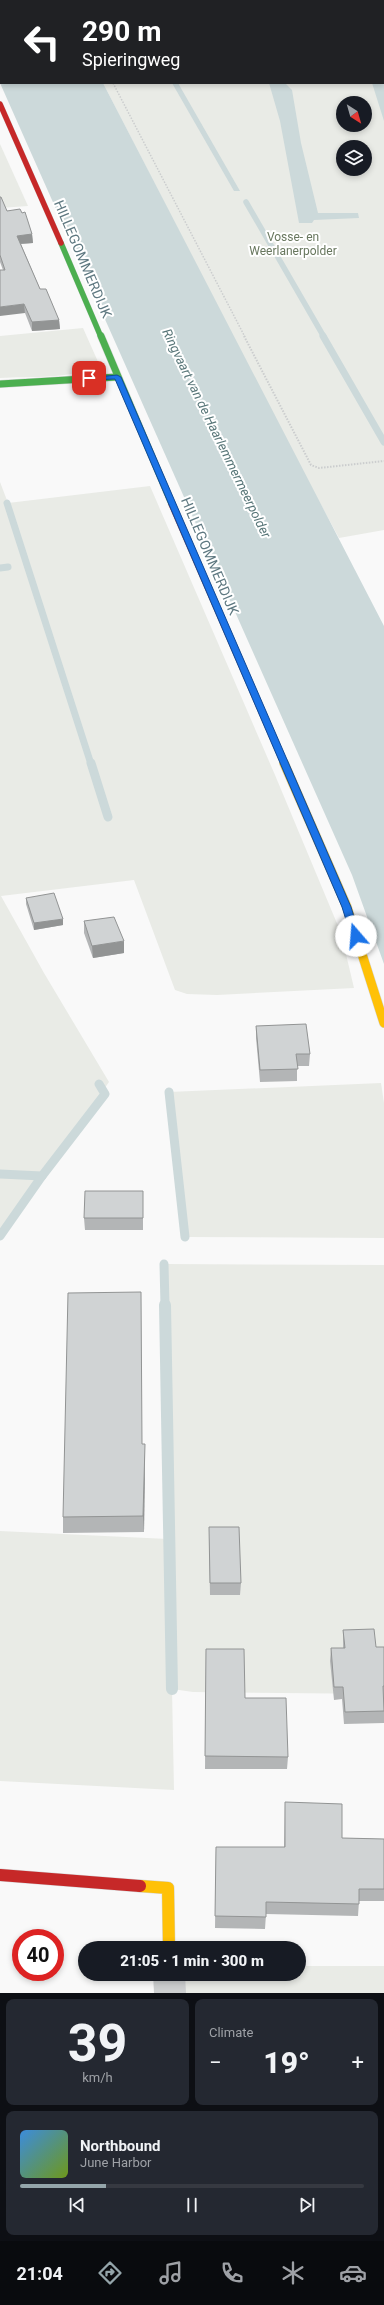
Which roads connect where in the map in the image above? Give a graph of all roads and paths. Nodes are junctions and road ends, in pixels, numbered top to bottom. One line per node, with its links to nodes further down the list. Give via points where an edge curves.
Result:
1 (114, 84): 5 (path, via 312,466 319,468)
2 (0, 104): 3 (street, HILLEGOMMERDIJK, via 77,278)
3 (117, 377): 4 (street); 6 (street, HILLEGOMMERDIJK, via 347,907)
4 (0, 384)
5 (384, 460)
6 (384, 1023)
7 (0, 1875): 8 (street, via 168,1888)
8 (169, 1941)
9 (169, 1981): 10 (street)
10 (170, 1993)

